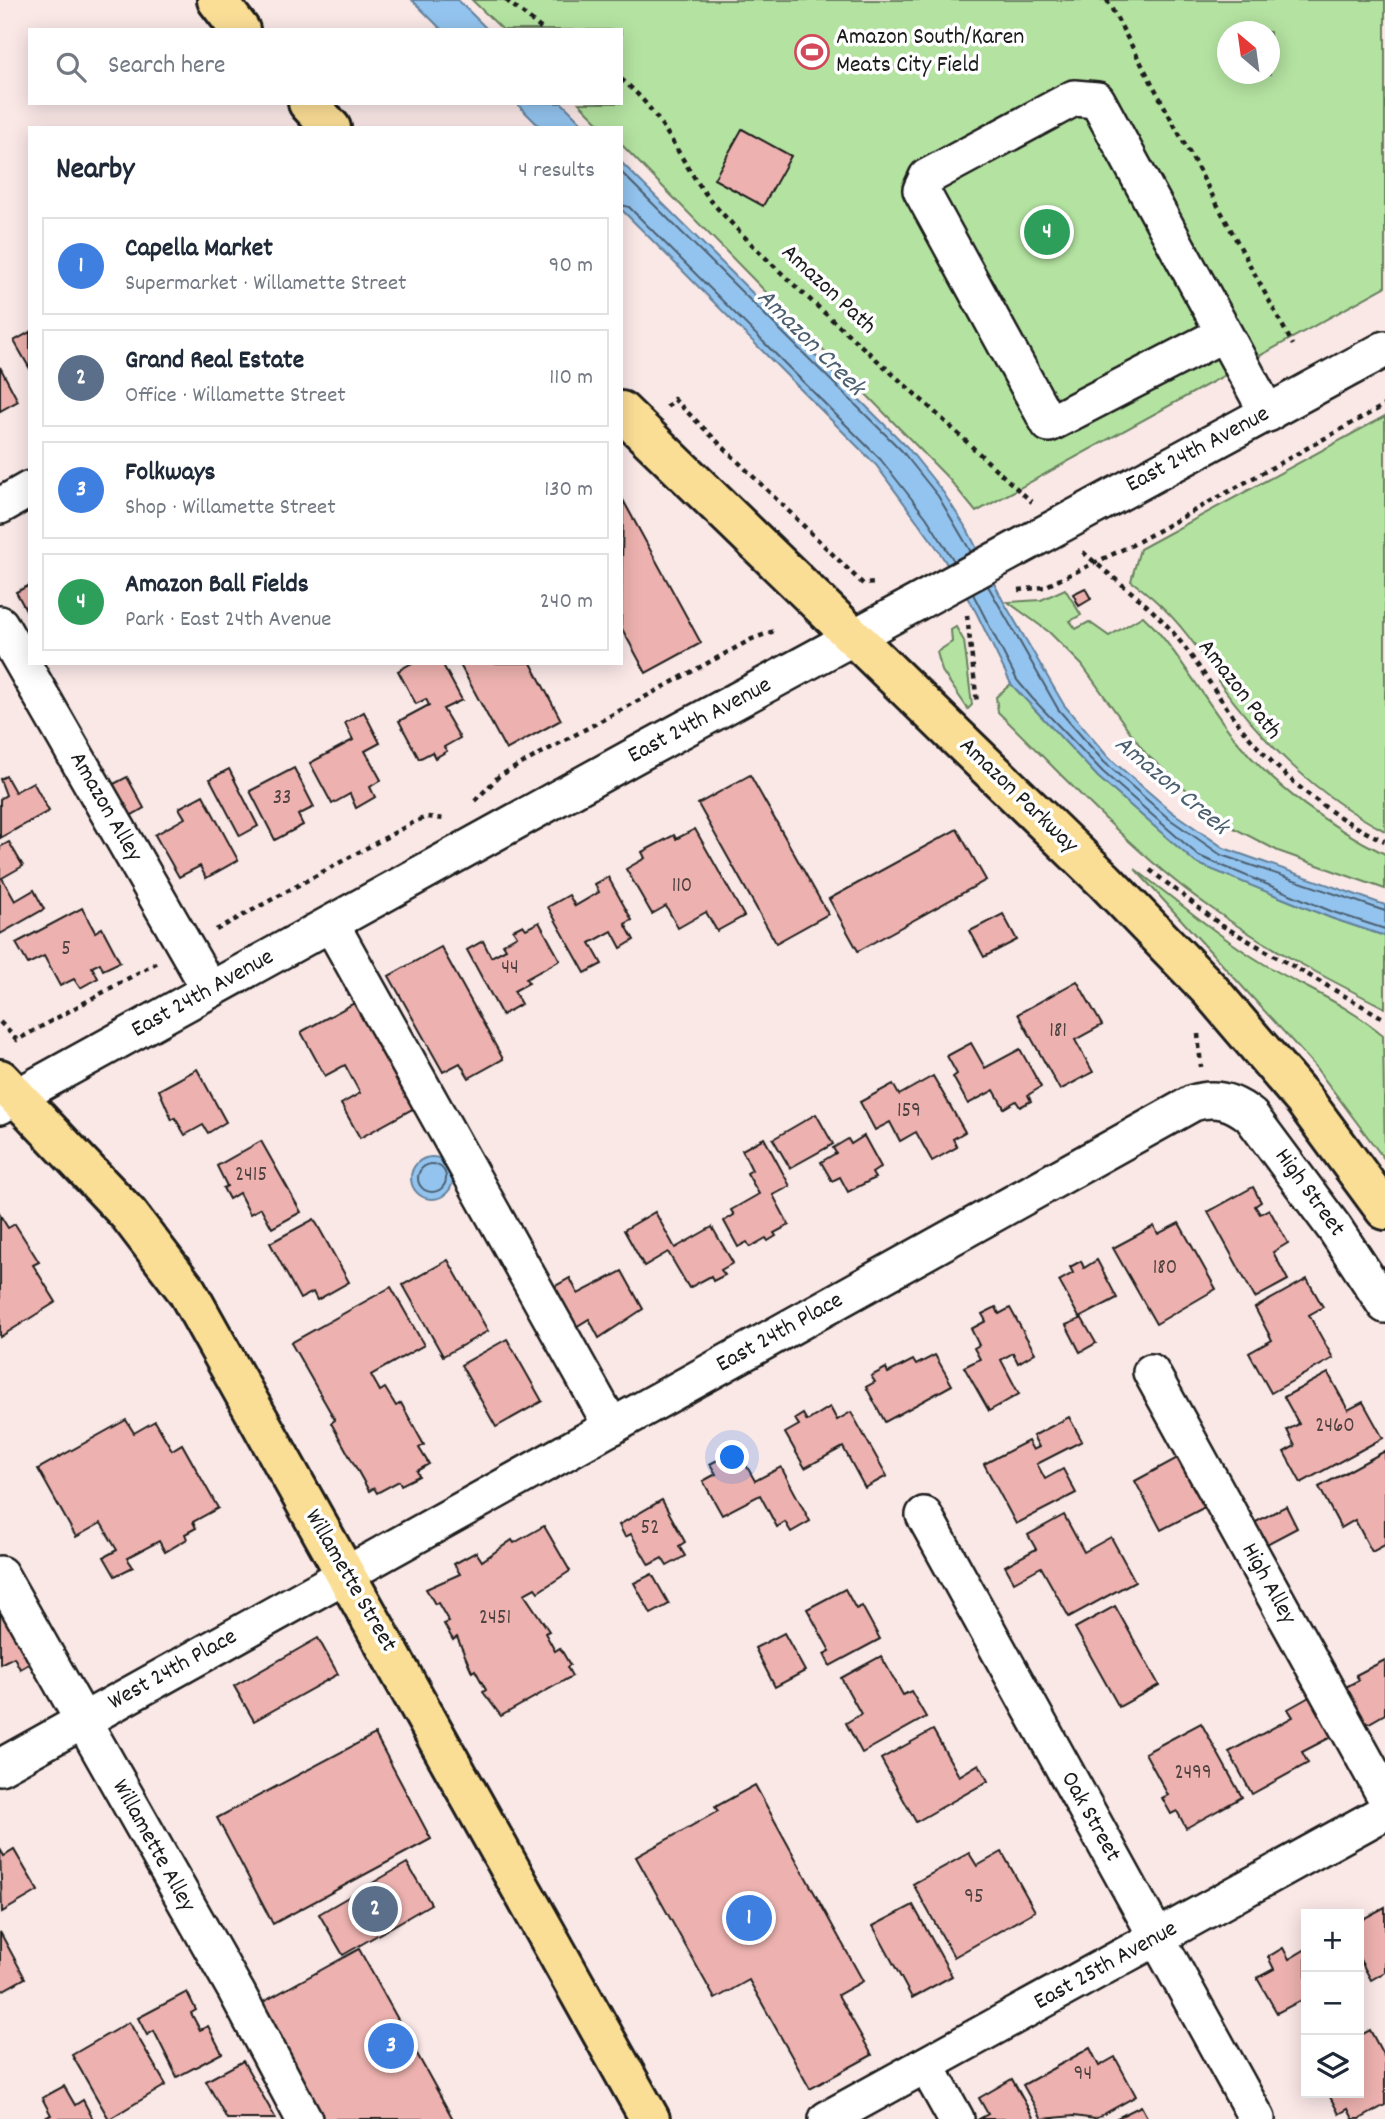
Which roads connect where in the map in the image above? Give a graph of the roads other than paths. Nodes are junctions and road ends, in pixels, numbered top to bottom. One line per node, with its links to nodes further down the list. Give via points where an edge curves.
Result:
1 (217, 0): 2 (main road)
2 (238, 28)
3 (310, 105): 4 (main road)
4 (329, 126)
5 (1223, 334): 5 (street, via 1097,100 1074,98 927,177 921,190 1049,424); 7 (street)
6 (1385, 349): 7 (street, East 24th Avenue)
7 (1268, 414): 12 (street, East 24th Avenue, via 960,597)
8 (633, 422): 12 (main road, Amazon Parkway)
9 (28, 490): 10 (street)
10 (0, 506)
11 (0, 624): 14 (street, Amazon Alley)
12 (855, 637): 13 (street, East 24th Avenue); 17 (main road, Amazon Parkway, via 1210,990 1304,1100)
13 (331, 924): 14 (street, East 24th Avenue); 20 (street)
14 (210, 990): 15 (street, East 24th Avenue)
15 (5, 1094): 22 (main road, Willamette Street, via 129,1215 176,1273)
16 (1216, 1099): 18 (street, High Street, via 1242,1109 1259,1124); 20 (street, East 24th Place, via 1183,1108)
17 (1385, 1210)
18 (1385, 1305)
19 (1151, 1372): 26 (street, High Alley)
20 (612, 1427): 22 (street, East 24th Place)
21 (924, 1515): 28 (street, Oak Street)
22 (346, 1573): 24 (street, West 24th Place); 31 (main road, Willamette Street)
23 (0, 1574): 24 (street, Willamette Alley)
24 (83, 1720): 25 (street, West 24th Place); 30 (street, Willamette Alley)
25 (0, 1768)
26 (1385, 1796)
27 (1385, 1812): 28 (street, East 25th Avenue)
28 (1157, 1938): 29 (street, East 25th Avenue); 34 (street, Oak Street)
29 (926, 2065): 32 (street, East 25th Avenue); 33 (street)
30 (304, 2119)
31 (650, 2119)
32 (827, 2119)
33 (956, 2119)
34 (1257, 2119)

